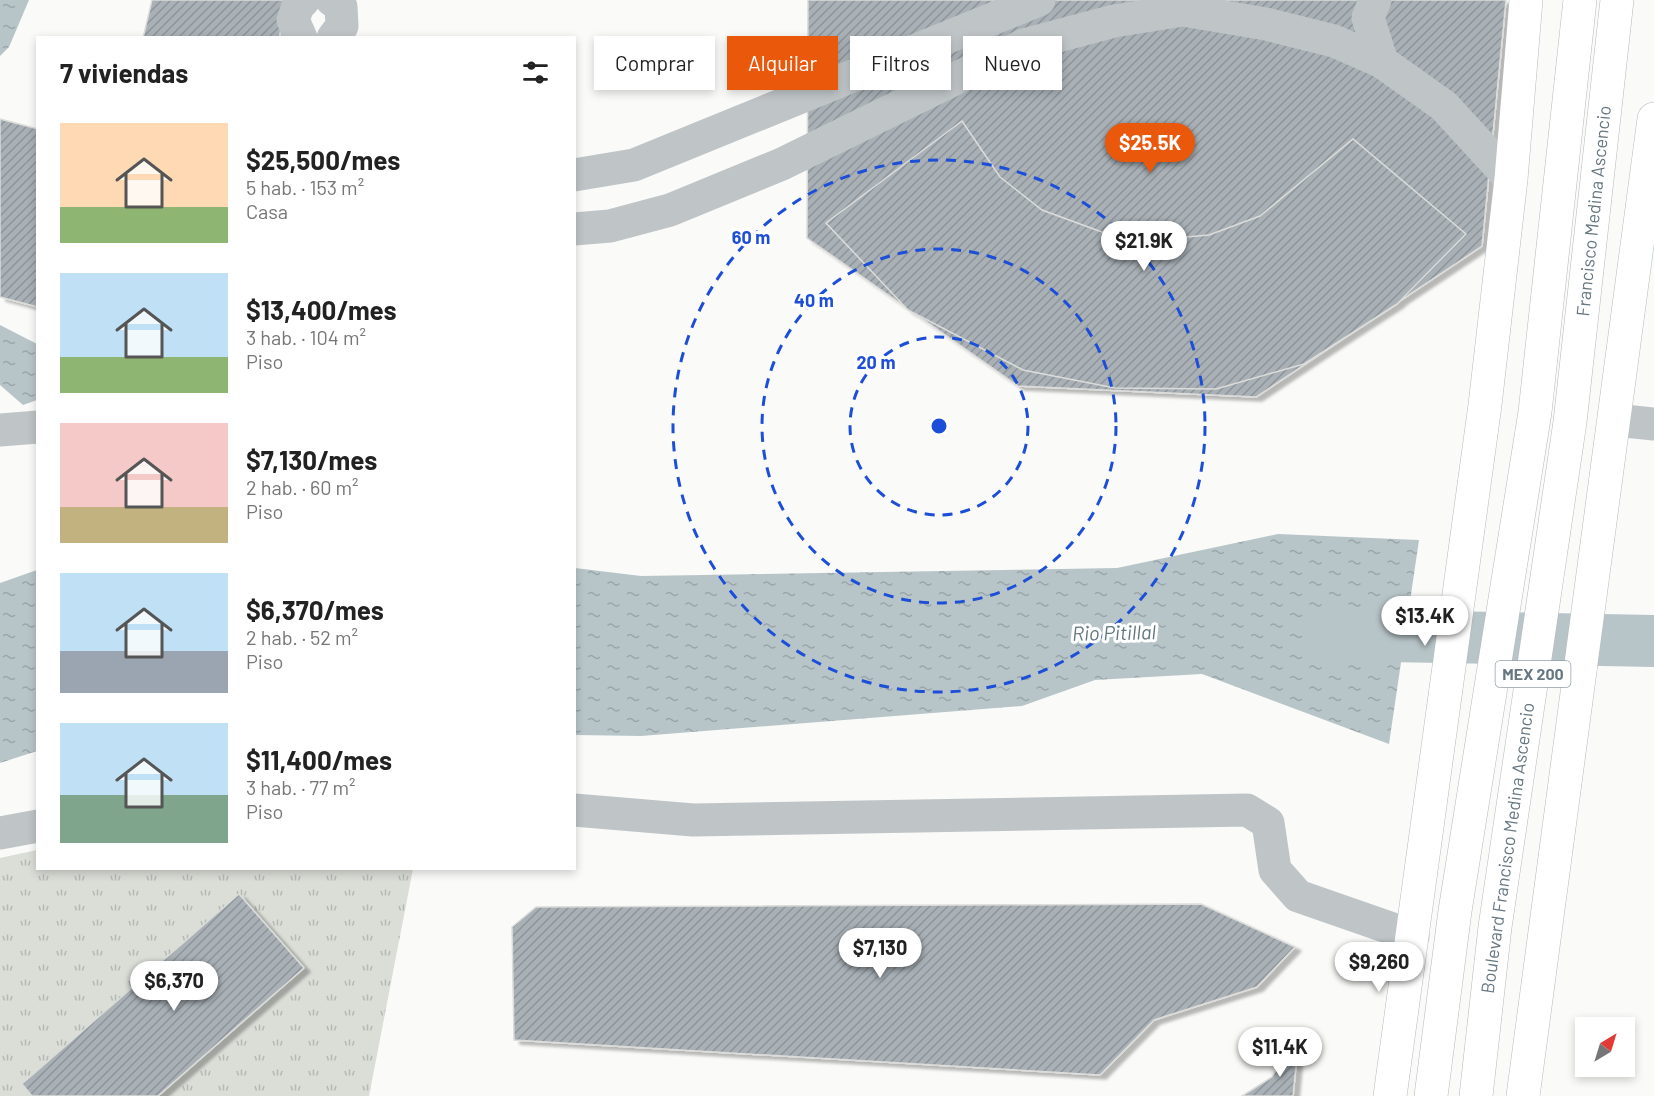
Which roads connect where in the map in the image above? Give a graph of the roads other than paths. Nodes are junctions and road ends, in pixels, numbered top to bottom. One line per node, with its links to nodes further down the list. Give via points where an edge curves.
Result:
1 (303, 0): 9 (street, via 293,20)
2 (332, 0): 10 (street, via 340,7 342,26)
3 (1376, 0): 14 (street, via 1368,18)
4 (1526, 0): 23 (main road)
5 (1580, 0): 35 (main road, Francisco Medina Ascencio / MEX 200, via 1535,412 1455,911)
6 (1617, 0): 25 (main road, Francisco Medina Ascencio / MEX 200)
7 (1025, 5): 11 (street); 12 (street)
8 (1146, 8): 13 (street); 14 (street, via 1266,24 1334,41)
9 (300, 36)
10 (334, 36)
11 (950, 36)
12 (1024, 36)
13 (1059, 36)
14 (1382, 62): 23 (street, via 1444,106)
15 (963, 74): 18 (street)
16 (850, 78): 19 (street)
17 (891, 90): 18 (street)
18 (895, 106): 21 (street)
19 (756, 118): 21 (street); 22 (street, via 634,165)
20 (1654, 119): 27 (main road)
21 (782, 164): 24 (street, via 670,210 610,226)
22 (576, 175)
23 (1511, 179): 33 (main road, via 1485,405)
24 (576, 229)
25 (1570, 422): 36 (main road, Boulevard Francisco Medina Ascencio / MEX 200, via 1496,927)
26 (1654, 424): 27 (street)
27 (1614, 425): 37 (main road)
28 (36, 428): 29 (street)
29 (0, 430)
30 (576, 810): 33 (street, via 693,820 1247,810 1268,823 1275,870 1298,896)
31 (36, 826): 32 (street)
32 (0, 833)
33 (1413, 936): 34 (main road)
34 (1390, 1096)
35 (1431, 1096)
36 (1476, 1096)
37 (1523, 1096)

